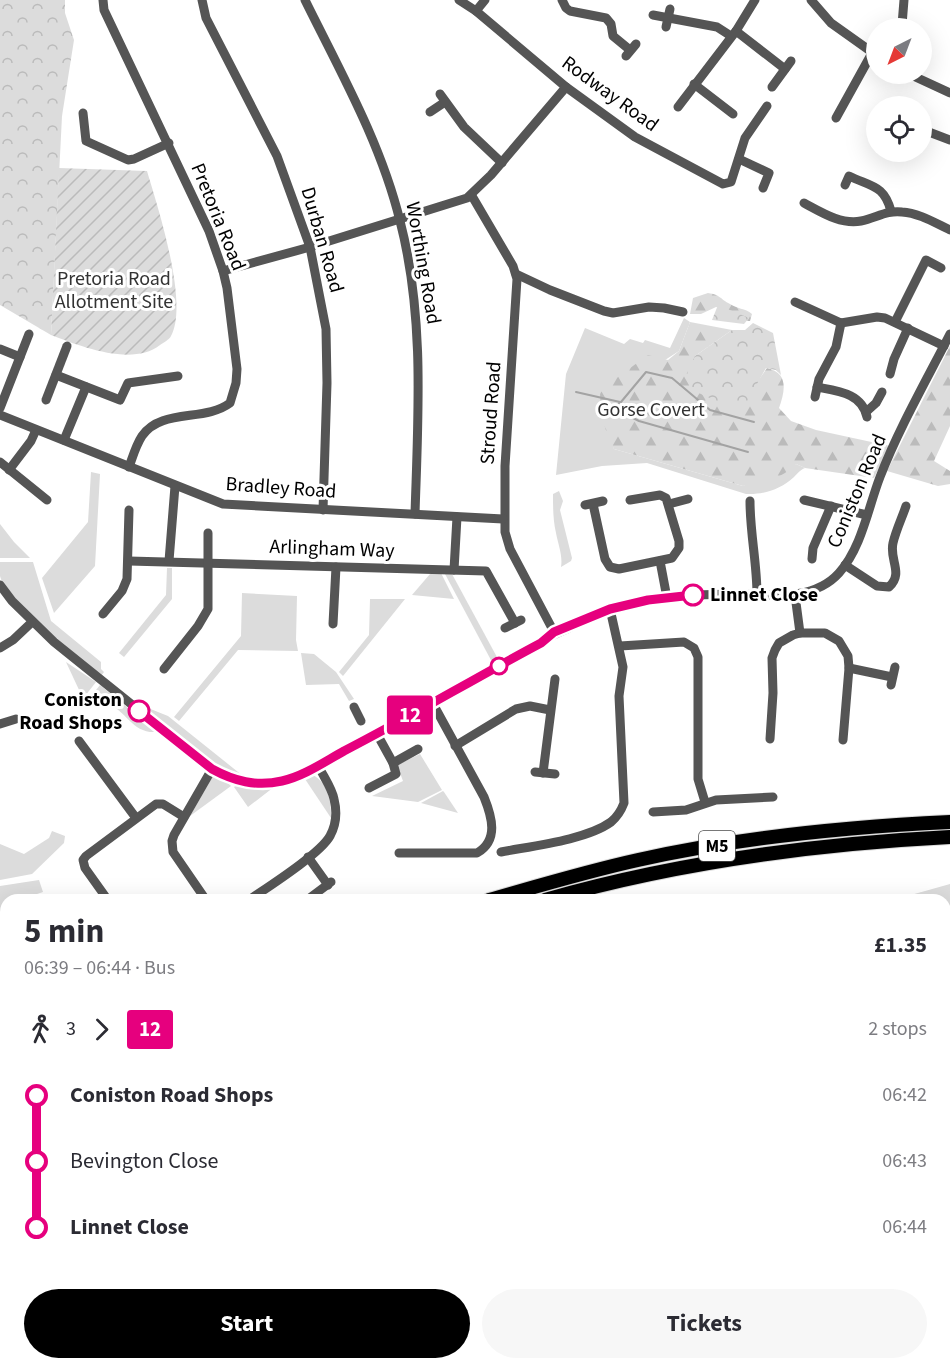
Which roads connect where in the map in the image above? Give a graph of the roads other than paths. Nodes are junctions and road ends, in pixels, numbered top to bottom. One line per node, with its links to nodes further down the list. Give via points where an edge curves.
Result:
1 (103, 0): 31 (street, Pretoria Road, via 104,10)
2 (202, 0): 42 (street, Durban Road, via 206,18 277,156)
3 (305, 0): 40 (street, Worthing Road, via 364,119)
4 (459, 0): 10 (street, Rodway Road)
5 (485, 0): 10 (street)
6 (562, 0): 15 (street, via 570,11 606,18 614,36)
7 (755, 0): 13 (street)
8 (904, 0): 12 (street)
9 (815, 1): 14 (street, via 831,22)
10 (476, 11): 19 (street, Rodway Road)
11 (653, 15): 13 (street)
12 (903, 18)
13 (734, 33): 17 (street); 20 (street, via 788,65)
14 (866, 48)
15 (631, 50)
16 (866, 67): 27 (street)
17 (694, 84): 22 (street); 25 (street)
18 (931, 84): 21 (street)
19 (566, 87): 33 (street, Rodway Road, via 635,137 723,184 731,182); 34 (street)
20 (772, 87)
21 (950, 93)
22 (678, 107)
23 (430, 112): 34 (street, via 443,98 471,135)
24 (83, 113): 30 (street)
25 (733, 114)
26 (776, 114): 33 (street, Rodway Road, via 766,108 749,130)
27 (836, 118)
28 (932, 133): 29 (street)
29 (950, 140)
30 (86, 141): 31 (street, via 128,160); 32 (street)
31 (169, 143): 44 (street, Pretoria Road)
32 (78, 148)
33 (739, 159): 36 (street, via 769,173)
34 (502, 163): 37 (street)
35 (845, 184): 39 (street, via 849,176 880,190)
36 (763, 188)
37 (472, 196): 40 (street); 45 (street)
38 (804, 203): 39 (street, via 852,222)
39 (891, 211): 41 (street, via 916,215)
40 (400, 220): 42 (street); 82 (street, Worthing Road, via 418,335)
41 (950, 230)
42 (310, 247): 44 (street); 80 (street, Durban Road, via 326,329)
43 (941, 268): 49 (street, via 926,260)
44 (223, 271): 68 (street, Pretoria Road, via 235,350 234,395 230,403 215,412 153,425 138,442)
45 (516, 274): 47 (street, via 604,311 649,307); 85 (street, Stroud Road)
46 (794, 304): 48 (street)
47 (682, 312)
48 (841, 322): 49 (street, via 877,317); 61 (street, via 832,357 816,392 849,394 860,401 866,415)
49 (895, 322): 50 (street)
50 (908, 328): 54 (street); 57 (street)
51 (29, 334): 56 (street)
52 (950, 334): 54 (street, Coniston Road)
53 (67, 346): 58 (street)
54 (944, 346): 83 (street, Coniston Road, via 885,466)
55 (0, 349): 56 (street)
56 (20, 357): 63 (street)
57 (890, 374)
58 (56, 375): 60 (street); 62 (street)
59 (178, 376): 60 (street, via 128,383 120,400)
60 (86, 387): 66 (street)
61 (882, 392)
62 (46, 400)
63 (0, 408)
64 (0, 415): 65 (street, Bradley Road)
65 (36, 430): 66 (street, Bradley Road); 69 (street)
66 (64, 440): 68 (street, Bradley Road)
67 (0, 462): 69 (street)
68 (129, 467): 70 (street, Bradley Road)
69 (9, 470): 72 (street)
70 (175, 486): 80 (street, Bradley Road, via 223,504); 89 (street)
71 (688, 499): 77 (street)
72 (47, 500)
73 (630, 500): 77 (street, via 660,495)
74 (804, 500): 78 (street)
75 (603, 501): 90 (street, via 589,505 610,567 619,569)
76 (750, 501): 96 (street, via 746,514 757,569)
77 (669, 504): 90 (street, via 679,548 672,558)
78 (831, 506): 83 (street); 87 (street)
79 (130, 510): 88 (street)
80 (323, 510): 82 (street, Bradley Road)
81 (908, 512): 92 (street, via 893,543 897,577 890,591)
82 (415, 514): 84 (street, Bradley Road)
83 (867, 514): 92 (street, Coniston Road)
84 (457, 517): 85 (street, Bradley Road); 94 (street)
85 (503, 519): 104 (street, Stroud Road, via 510,549)
86 (208, 533): 91 (street)
87 (809, 553)
88 (129, 561): 89 (street, Arlingham Way); 100 (street, via 122,591)
89 (169, 561): 91 (street, Arlingham Way)
90 (660, 561): 98 (street)
91 (209, 563): 93 (street, Arlingham Way); 109 (street, via 205,616)
92 (845, 565): 97 (street, Coniston Road, via 827,582)
93 (336, 567): 94 (street, Arlingham Way); 102 (street)
94 (454, 570): 103 (street, Arlingham Way, via 486,571 518,621)
95 (0, 585): 101 (street, Coniston Road)
96 (757, 595): 97 (street, Coniston Road); 98 (street, Coniston Road)
97 (795, 595): 105 (street)
98 (667, 598): 99 (street, Coniston Road)
99 (610, 609): 104 (street, Coniston Road); 106 (street)
100 (103, 614)
101 (32, 622): 107 (street); 126 (street, Coniston Road)
102 (333, 624)
103 (506, 628)
104 (554, 632): 112 (street, Coniston Road, via 541,643)
105 (800, 633): 108 (street, via 833,636 848,656); 118 (street, via 779,643 772,658)
106 (620, 646): 130 (street, via 684,642 695,650 698,657 693,746); 136 (street, via 623,667 619,755 624,771 624,803 618,815 591,833)
107 (0, 648)
108 (849, 668): 110 (street); 120 (street, via 849,726)
109 (164, 669)
110 (892, 677)
111 (552, 683): 114 (street)
112 (432, 702): 119 (street, Coniston Road); 122 (street)
113 (354, 707): 116 (street)
114 (550, 710): 122 (street, via 530,706 516,709); 127 (street, via 539,772)
115 (16, 719): 117 (street)
116 (361, 721)
117 (0, 724)
118 (774, 733)
119 (377, 734): 124 (street); 125 (street, Coniston Road)
120 (843, 740)
121 (79, 741): 133 (street)
122 (455, 746): 137 (street, via 490,811 492,835 477,853)
123 (418, 749): 124 (street)
124 (393, 763): 128 (street, via 396,774)
125 (318, 765): 126 (street, Coniston Road, via 290,779 261,784 239,781); 138 (street, via 334,797 335,825 327,840)
126 (212, 769): 132 (street)
127 (555, 774)
128 (369, 788)
129 (768, 795): 130 (street)
130 (705, 802): 131 (street, via 686,810)
131 (653, 812)
132 (184, 817): 133 (street, via 159,803); 140 (street, via 172,841 173,852)
133 (136, 818): 139 (street, via 83,860)
134 (950, 822): 143 (highway, M5, via 791,834 709,847 639,860)
135 (950, 837): 144 (highway, M5, via 794,849 712,861)
136 (506, 848)
137 (404, 855)
138 (308, 857): 141 (street); 142 (street, via 329,884)
139 (104, 894)
140 (202, 894)
141 (257, 894)
142 (315, 894)
143 (512, 894)
144 (569, 894)

